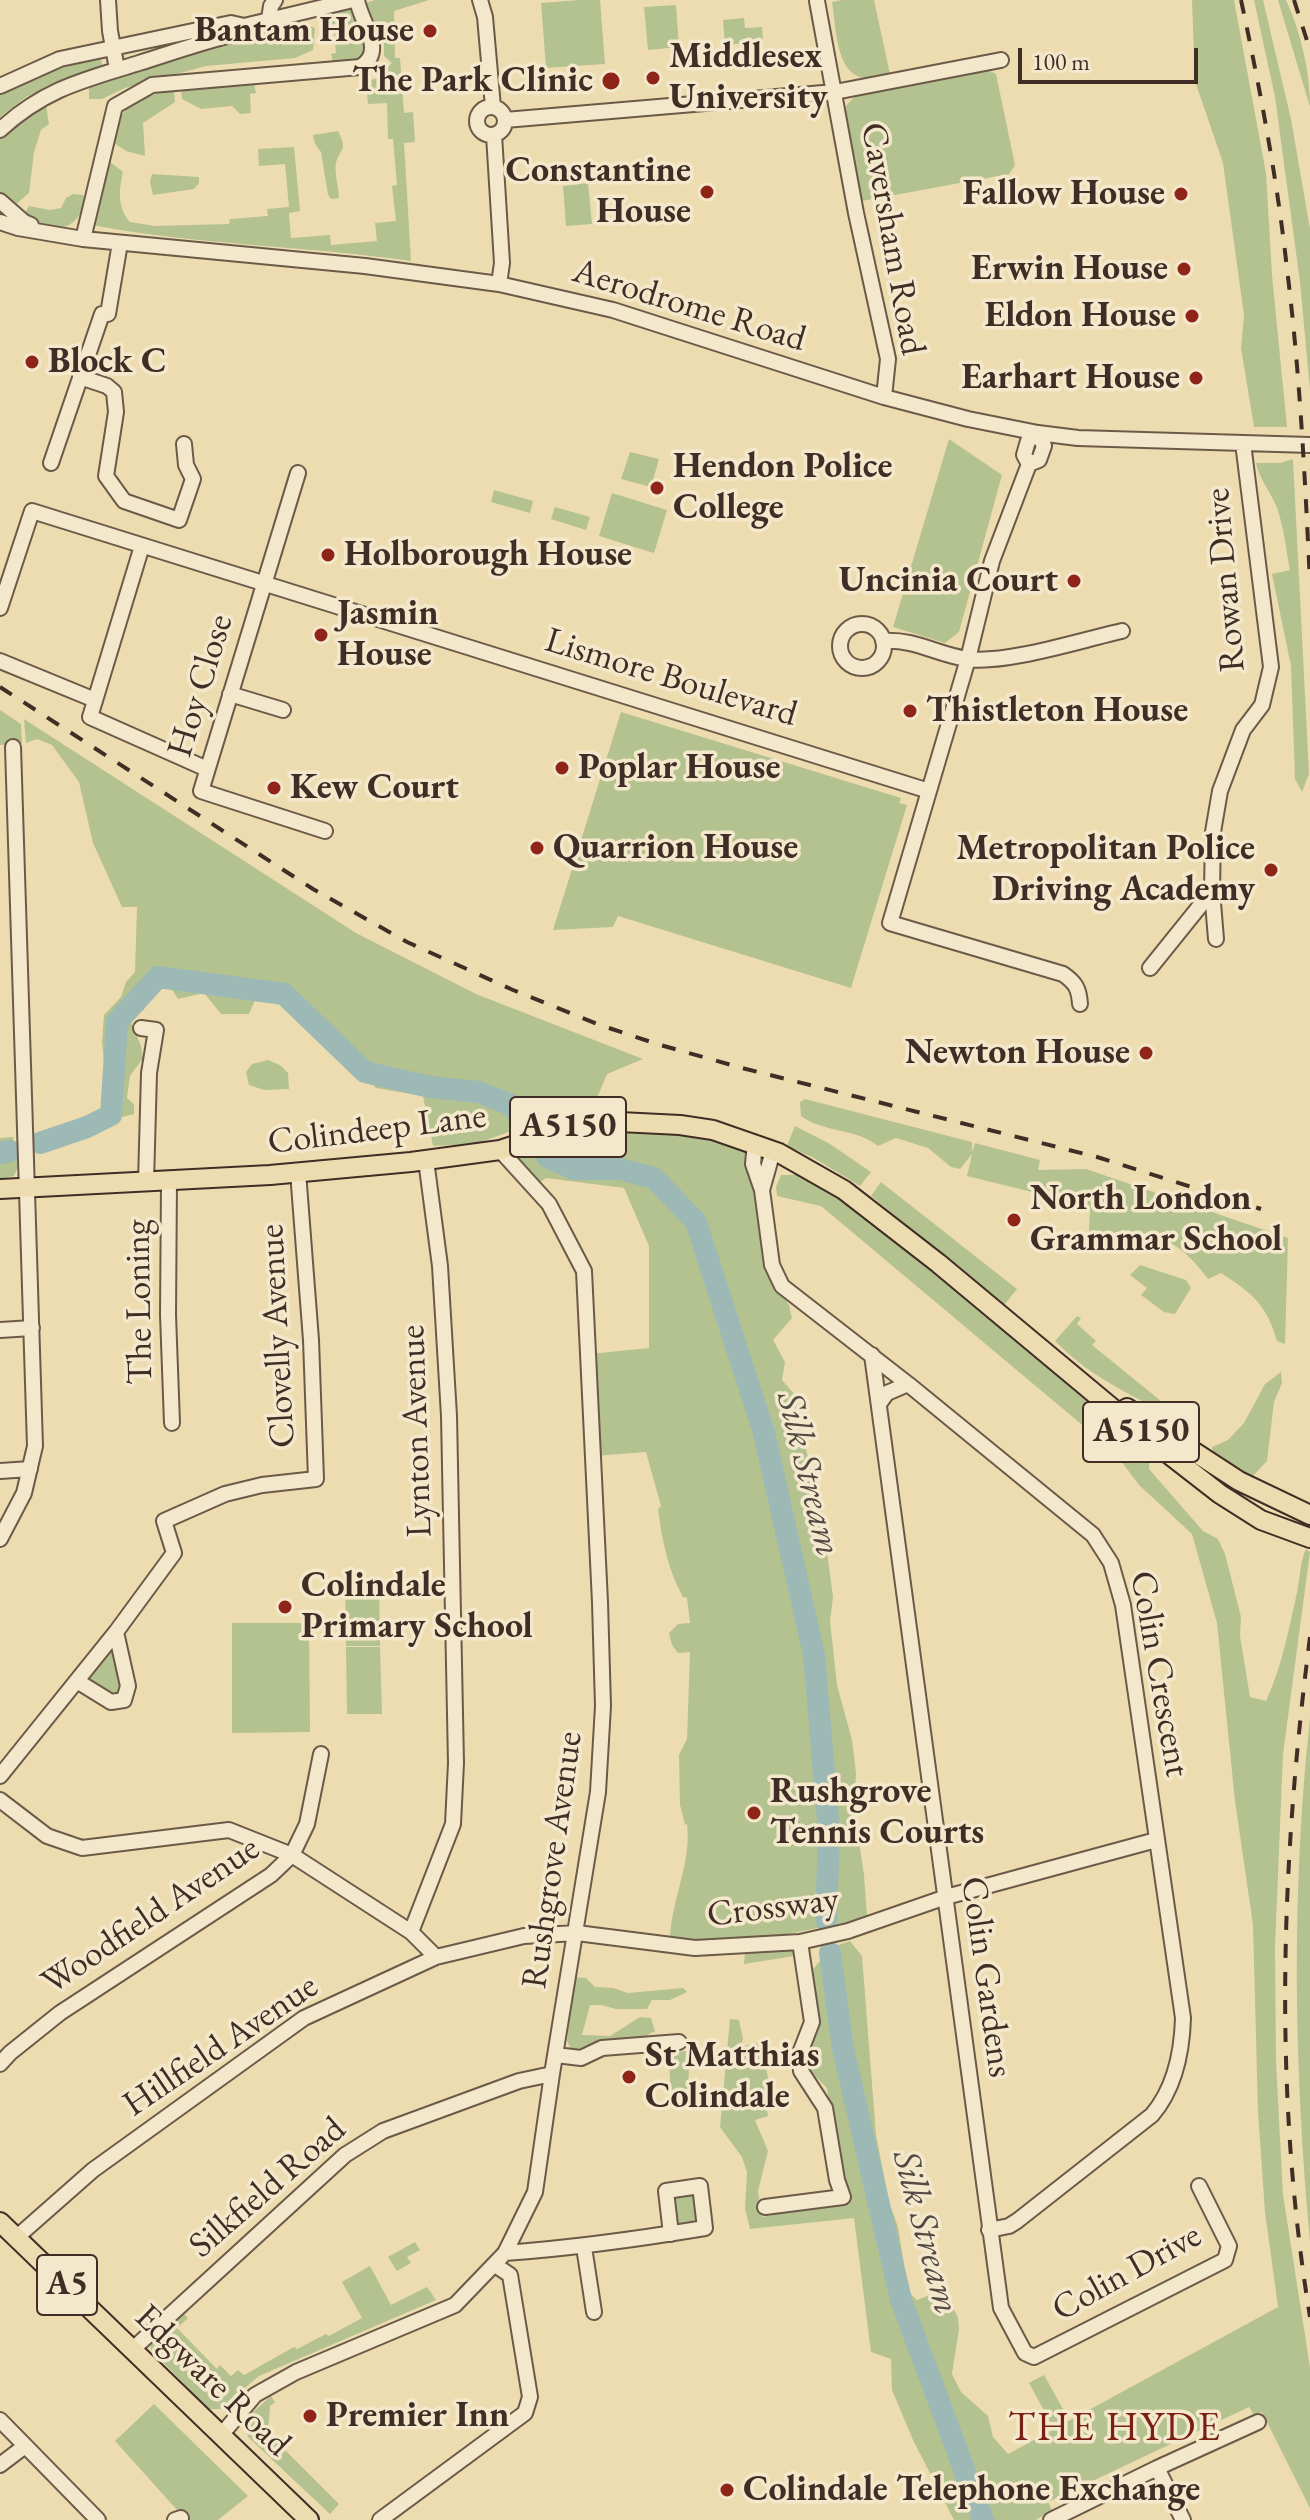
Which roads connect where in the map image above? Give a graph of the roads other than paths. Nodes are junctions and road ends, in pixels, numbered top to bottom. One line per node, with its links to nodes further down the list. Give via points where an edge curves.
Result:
1 (108, 0): 8 (street)
2 (275, 0): 6 (street)
3 (355, 0): 6 (street); 20 (street, via 373,45 372,56 360,67 152,85 115,106)
4 (480, 0): 13 (street)
5 (817, 1): 12 (street, Caversham Road)
6 (269, 19): 7 (street)
7 (244, 26): 8 (street, via 231,23); 10 (street, via 235,34)
8 (112, 47): 10 (street); 11 (street, via 60,59)
9 (1001, 60): 12 (street)
10 (117, 69): 15 (street, via 45,95)
11 (0, 86)
12 (835, 92): 14 (street); 24 (street, Caversham Road, via 888,359)
13 (493, 107): 14 (street); 16 (street, via 480,112 477,122 484,134)
14 (505, 120): 16 (street)
15 (0, 130)
16 (494, 135): 22 (street)
17 (0, 201): 19 (street, Aerodrome Road, via 24,222)
18 (0, 222): 19 (street, Aerodrome Road)
19 (46, 231): 20 (street, Aerodrome Road)
20 (83, 239): 21 (street, Aerodrome Road)
21 (120, 243): 22 (street, Aerodrome Road); 23 (street, via 108,314 102,314)
22 (499, 284): 24 (street, Aerodrome Road, via 613,310)
23 (80, 377): 27 (street, via 114,392 106,476 124,501 179,520 193,479); 29 (street)
24 (884, 397): 25 (street, Aerodrome Road)
25 (1038, 433): 26 (street, Aerodrome Road); 36 (street, via 1028,441 1024,455 1029,464 992,561)
26 (1243, 443): 28 (street, Aerodrome Road); 47 (street, Rowan Drive, via 1271,667 1262,705 1243,730 1220,791)
27 (184, 444)
28 (1310, 445)
29 (51, 463)
30 (298, 473): 32 (street, Hoy Close)
31 (142, 546): 32 (street, Lismore Boulevard); 33 (street, Lismore Boulevard, via 32,511); 39 (street)
32 (264, 583): 38 (street, Hoy Close); 43 (street, Lismore Boulevard)
33 (0, 608)
34 (1122, 631): 36 (street, via 998,658)
35 (883, 641): 36 (street, via 903,640)
36 (968, 659): 43 (street)
37 (0, 661): 39 (street)
38 (230, 694): 40 (street); 42 (street, Hoy Close)
39 (95, 700): 42 (street, via 90,717)
40 (283, 710)
41 (13, 747): 45 (street)
42 (207, 769): 44 (street, Hoy Close, via 201,791)
43 (929, 791): 50 (street, via 890,923 1063,974 1079,989)
44 (325, 831)
45 (16, 833): 46 (street); 59 (street)
46 (0, 835)
47 (1212, 891): 48 (street, Rowan Drive); 49 (street)
48 (1216, 939)
49 (1150, 968)
50 (1080, 1004)
51 (141, 1028): 58 (street, via 156,1030 149,1073)
52 (755, 1143): 53 (main road, Colindeep Lane / A5150, via 713,1130 620,1122 567,1128); 54 (main road, Colindeep Lane / A5150); 61 (street, Colin Crescent, via 753,1164)
53 (500, 1150): 55 (main road, Colindeep Lane / A5150); 83 (street, Rushgrove Avenue, via 549,1204 584,1271 603,1706 598,1792)
54 (773, 1151): 61 (street, Colin Crescent); 65 (main road, Colindeep Lane / A5150, via 859,1200)
55 (426, 1160): 56 (main road, Colindeep Lane / A5150); 82 (street, Lynton Avenue, via 440,1266 449,1416 456,1763 453,1824)
56 (298, 1172): 57 (main road, Colindeep Lane / A5150); 74 (street, Clovelly Avenue, via 316,1479 225,1494 164,1521 174,1553)
57 (169, 1181): 58 (main road, Colindeep Lane / A5150); 68 (street, The Loning)
58 (146, 1182): 59 (main road, Colindeep Lane / A5150)
59 (27, 1187): 60 (main road, Colindeep Lane / A5150); 62 (street)
60 (0, 1189)
61 (762, 1190): 64 (street, Colin Crescent, via 777,1279)
62 (32, 1328): 63 (street); 69 (street, via 35,1446)
63 (0, 1330)
64 (872, 1355): 66 (street, Colin Crescent); 67 (street, Colin Gardens)
65 (1065, 1367): 71 (main road, Colindeep Lane / A5150, via 1239,1481); 72 (main road, Colindeep Lane / A5150, via 1220,1494 1261,1520)
66 (908, 1384): 67 (street, via 887,1393); 79 (street, Colin Crescent, via 1103,1547 1123,1605)
67 (879, 1404): 81 (street, Colin Gardens)
68 (172, 1423)
69 (30, 1469): 70 (street); 73 (street)
70 (0, 1471)
71 (1310, 1515)
72 (1310, 1538)
73 (0, 1539)
74 (116, 1632): 75 (street); 75 (street, via 128,1686 124,1700 111,1702)
75 (77, 1681): 77 (street)
76 (321, 1754): 80 (street, Woodfield Avenue, via 307,1824)
77 (0, 1776)
78 (0, 1800): 80 (street, via 47,1836 82,1848 229,1830)
79 (1156, 1840): 81 (street, Crossway); 93 (street, Colin Crescent, via 1183,2018 1172,2083 1152,2115 1017,2221)
80 (292, 1855): 82 (street); 88 (street, Woodfield Avenue, via 271,1875 60,2013)
81 (946, 1897): 84 (street, Crossway); 93 (street, Colin Gardens)
82 (411, 1932): 85 (street)
83 (577, 1933): 84 (street, Crossway, via 695,1948); 85 (street, Hillfield Avenue, via 524,1936); 87 (street, Rushgrove Avenue)
84 (804, 1941): 91 (street, via 812,2022 800,2053 801,2071 825,2108 843,2197)
85 (436, 1957): 95 (street, Hillfield Avenue, via 304,2018 93,2170)
86 (679, 2042): 87 (street, via 602,2048 581,2058)
87 (556, 2055): 89 (street, Rushgrove Avenue)
88 (0, 2064)
89 (552, 2074): 97 (street, Rushgrove Avenue, via 535,2192); 99 (street, Silkfield Road, via 383,2131 345,2155)
90 (1199, 2186): 100 (street, Colin Drive, via 1229,2246 1225,2260)
91 (765, 2207)
92 (0, 2222): 95 (main road, Edgware Road / A5)
93 (989, 2230): 100 (street, Colin Gardens, via 1001,2308 1025,2353)
94 (671, 2234): 96 (street)
95 (17, 2237): 99 (main road, Edgware Road / A5)
96 (584, 2247): 97 (street); 98 (street)
97 (500, 2259): 103 (street, Rushgrove Avenue, via 455,2305 296,2372 255,2395); 109 (street, via 510,2275 530,2397 525,2413)
98 (594, 2312)
99 (133, 2349): 103 (main road, Edgware Road / A5)
100 (1034, 2357)
101 (0, 2420): 104 (street)
102 (1258, 2422): 106 (street)
103 (222, 2434): 108 (main road, Edgware Road / A5)
104 (25, 2446): 105 (street); 107 (street)
105 (0, 2465)
106 (1157, 2468): 110 (street); 111 (street)
107 (98, 2520)
108 (309, 2520)
109 (380, 2520)
110 (1051, 2520)
111 (1183, 2520)

